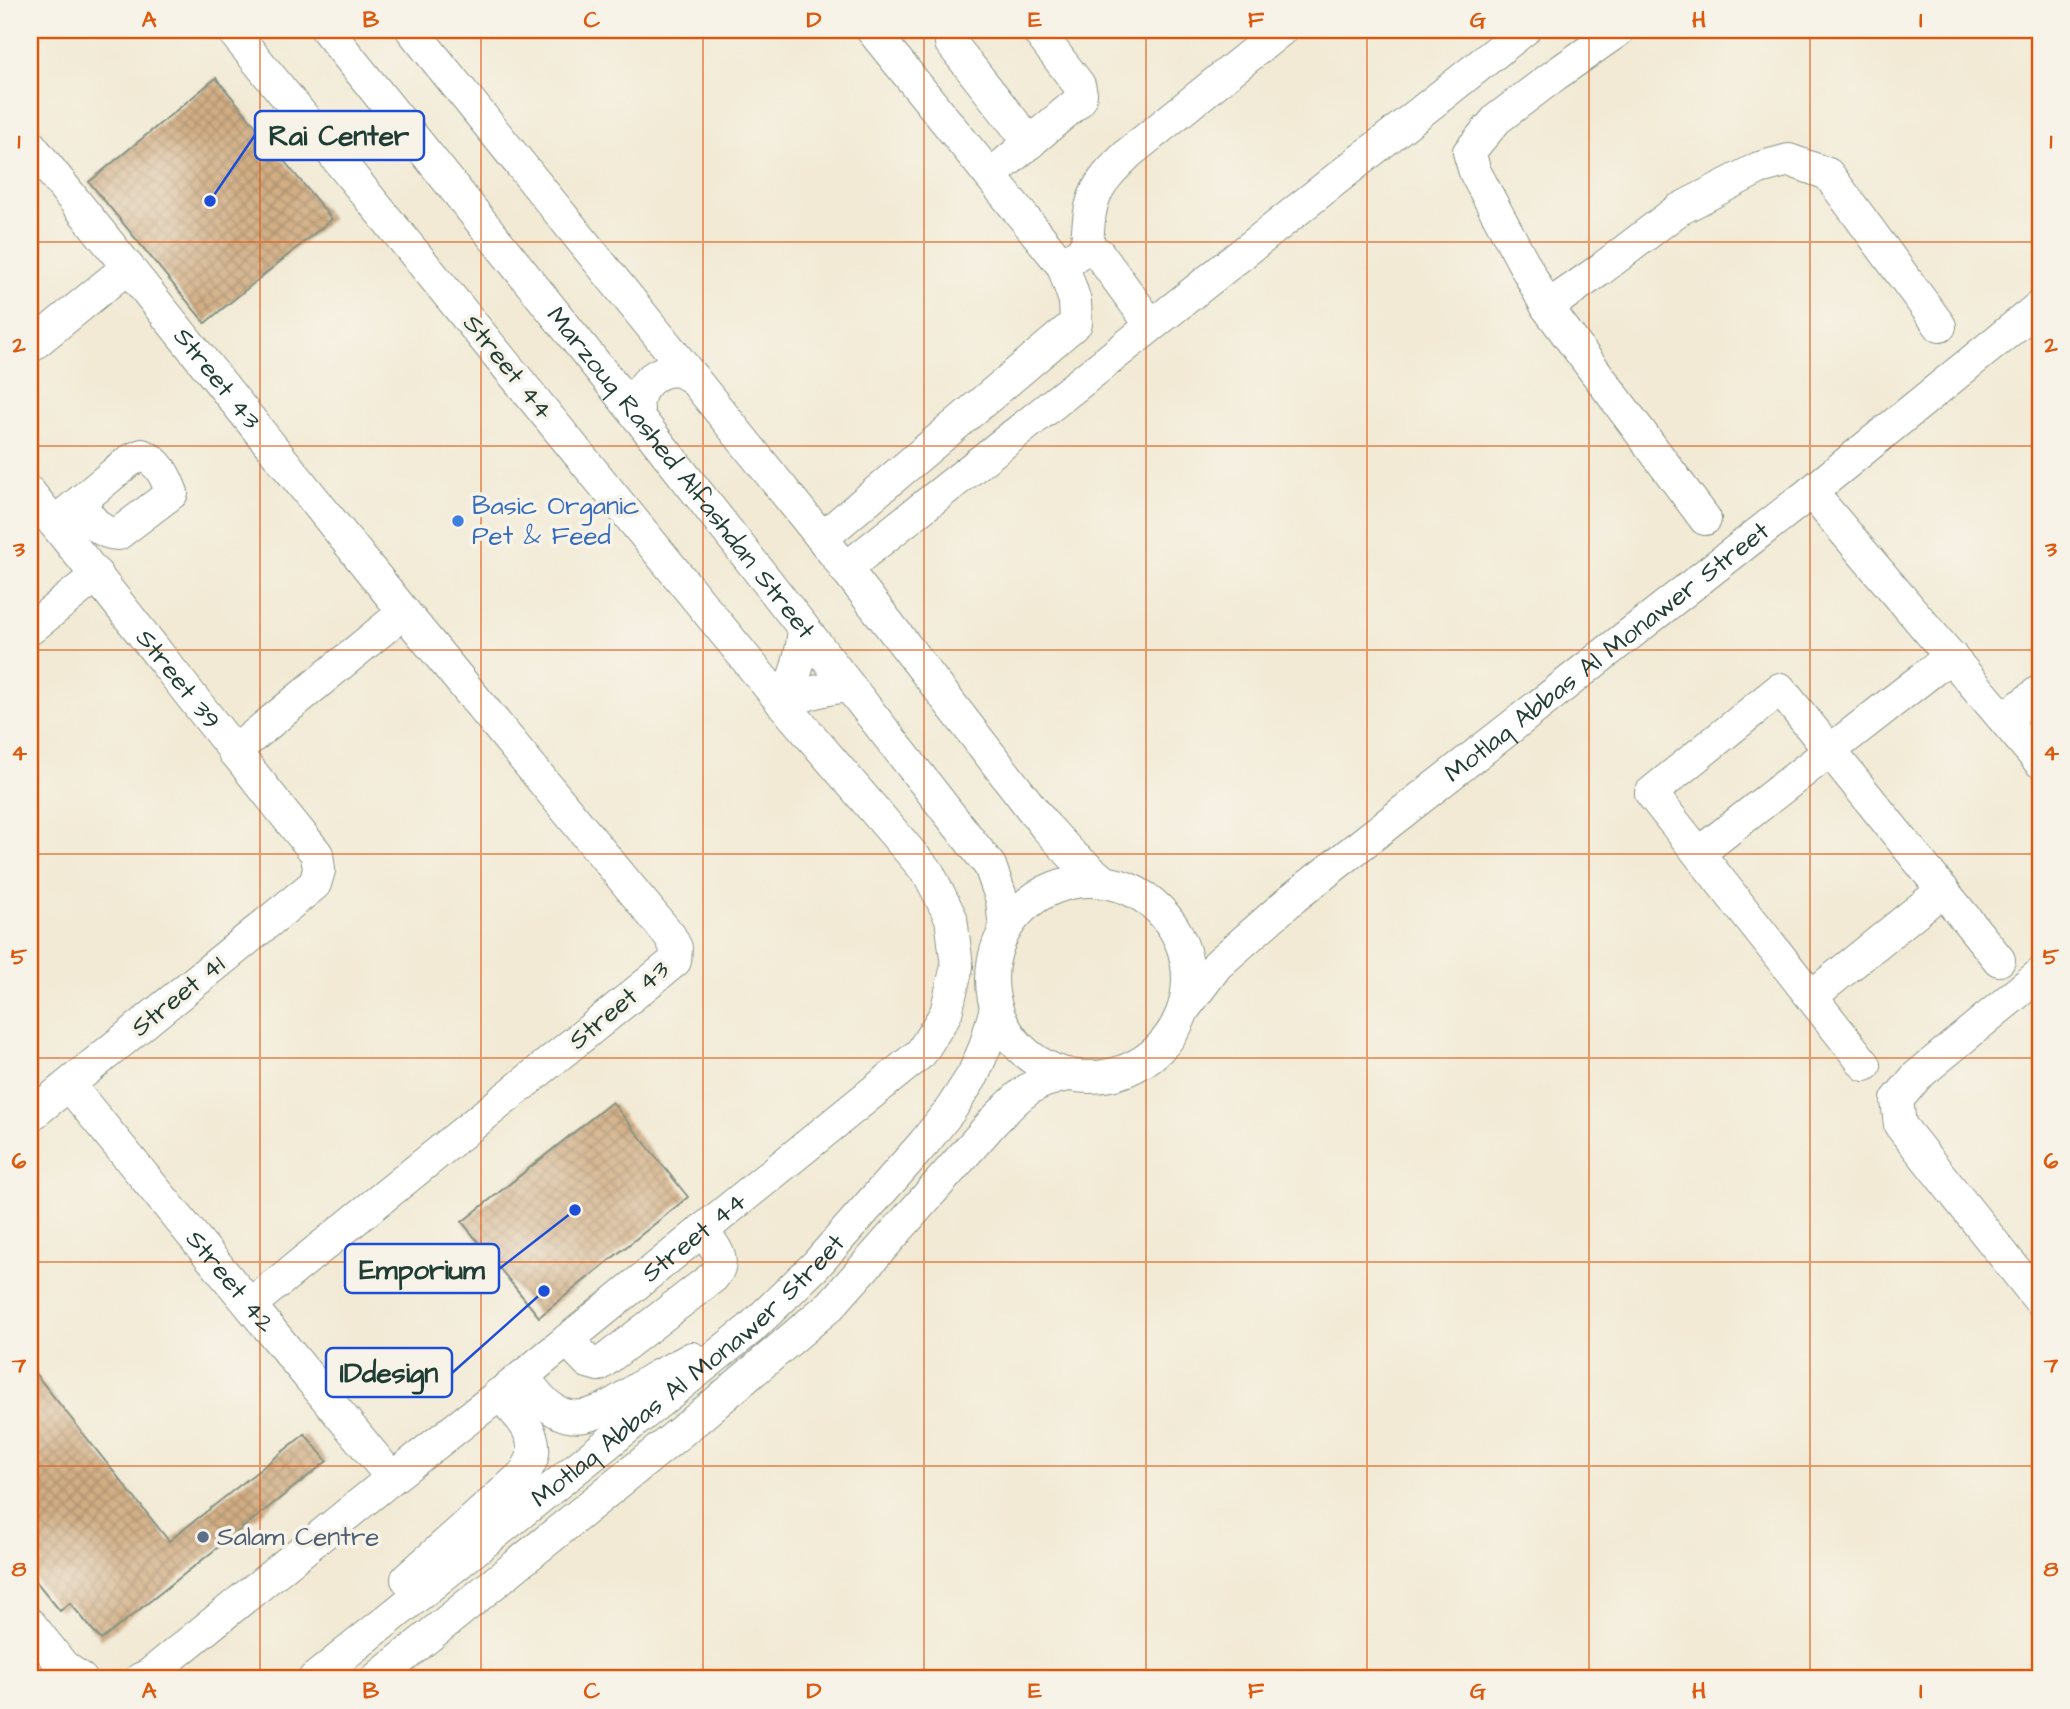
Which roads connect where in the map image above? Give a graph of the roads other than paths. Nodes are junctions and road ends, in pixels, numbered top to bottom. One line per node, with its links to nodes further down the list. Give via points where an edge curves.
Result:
1 (232, 30): 37 (street, Street 44)
2 (327, 30): 22 (street, Marzouq Rashed Alfashdan Street)
3 (412, 30): 21 (street)
4 (872, 30): 10 (street)
5 (1037, 30): 11 (street, via 1081,94 1073,108)
6 (1281, 30): 14 (street, via 1106,174 1093,197)
7 (1524, 30): 18 (street)
8 (1619, 30): 17 (street, via 1497,118 1469,152 1475,172)
9 (959, 36): 10 (street); 11 (street)
10 (909, 76): 13 (street)
11 (1030, 143): 13 (street)
12 (30, 145): 15 (street, Street 43)
13 (991, 175): 14 (street)
14 (1075, 258): 18 (street, via 1094,250 1099,254); 28 (street, via 1076,323)
15 (128, 267): 20 (street); 31 (street, Street 43)
16 (2040, 306): 23 (street, Motlaq Abbas Al Monawer Street)
17 (1548, 307): 19 (street, via 1678,210 1759,168 1789,160 1828,174); 26 (street)
18 (1151, 325): 29 (street)
19 (1940, 326)
20 (30, 346)
21 (694, 379): 22 (street, via 681,371 652,377 637,402); 28 (street)
22 (639, 418): 33 (street, Marzouq Rashed Alfashdan Street)
23 (1811, 492): 34 (street); 51 (street, Motlaq Abbas Al Monawer Street, via 1293,898 1217,965)
24 (30, 493): 27 (street, Street 39)
25 (79, 503): 27 (street)
26 (1705, 519)
27 (54, 523): 30 (street, Street 39)
28 (822, 538): 29 (street)
29 (845, 569): 44 (street, via 1046,827)
30 (97, 575): 32 (street); 40 (street, Street 39)
31 (404, 612): 40 (street); 58 (street, Street 43, via 670,936 676,948 675,961)
32 (30, 629)
33 (804, 629): 35 (street, Marzouq Rashed Alfashdan Street); 37 (street, via 796,678)
34 (1951, 656): 38 (street); 39 (street)
35 (849, 687): 37 (street, via 826,688); 46 (street, Marzouq Rashed Alfashdan Street, via 990,866 1002,900)
36 (2040, 691): 38 (street)
37 (783, 704): 56 (street, Street 44, via 929,874 951,918 957,966 946,1013 921,1053)
38 (2004, 719): 41 (street)
39 (1830, 750): 42 (street); 42 (street, via 1780,689 1651,793); 45 (street)
40 (234, 752): 43 (street, Street 39, via 317,853)
41 (2040, 762)
42 (1699, 853): 49 (street)
43 (319, 870): 54 (street, Street 41, via 315,884)
44 (1103, 881): 46 (street, via 1074,882 1046,891 1023,907); 51 (street, via 1131,889 1155,904 1174,926 1185,952 1189,981)
45 (1943, 890): 47 (street); 49 (street)
46 (1005, 930): 50 (street, via 995,955 992,982)
47 (1999, 960)
48 (2040, 974): 57 (street, via 1917,1076 1897,1100 1900,1125)
49 (1812, 996): 52 (street)
50 (996, 1008): 53 (street, via 1023,1051); 59 (street, Motlaq Abbas Al Monawer Street, via 973,1075 951,1109 815,1266)
51 (1184, 1009): 53 (street, via 1174,1031 1139,1064 1116,1074)
52 (1865, 1065)
53 (1068, 1075): 67 (street, Motlaq Abbas Al Monawer Street, via 1032,1085 1020,1095 831,1306)
54 (69, 1085): 55 (street, Street 41); 58 (street, Street 42)
55 (30, 1116)
56 (702, 1230): 60 (street, Street 44); 60 (street, via 720,1257 713,1277 599,1365 588,1362)
57 (2040, 1301)
58 (251, 1304): 62 (street, Street 42)
59 (750, 1329): 61 (street, via 654,1378 600,1412 577,1417 558,1412); 64 (street, Motlaq Abbas Al Monawer Street)
60 (567, 1340): 61 (street, Street 44)
61 (511, 1385): 62 (street, Street 44); 64 (street, via 520,1417 532,1434 533,1455 524,1474 377,1606)
62 (392, 1478): 66 (street, Street 44)
63 (33, 1635): 65 (street)
64 (318, 1676)
65 (81, 1679)
66 (139, 1679)
67 (376, 1679)

